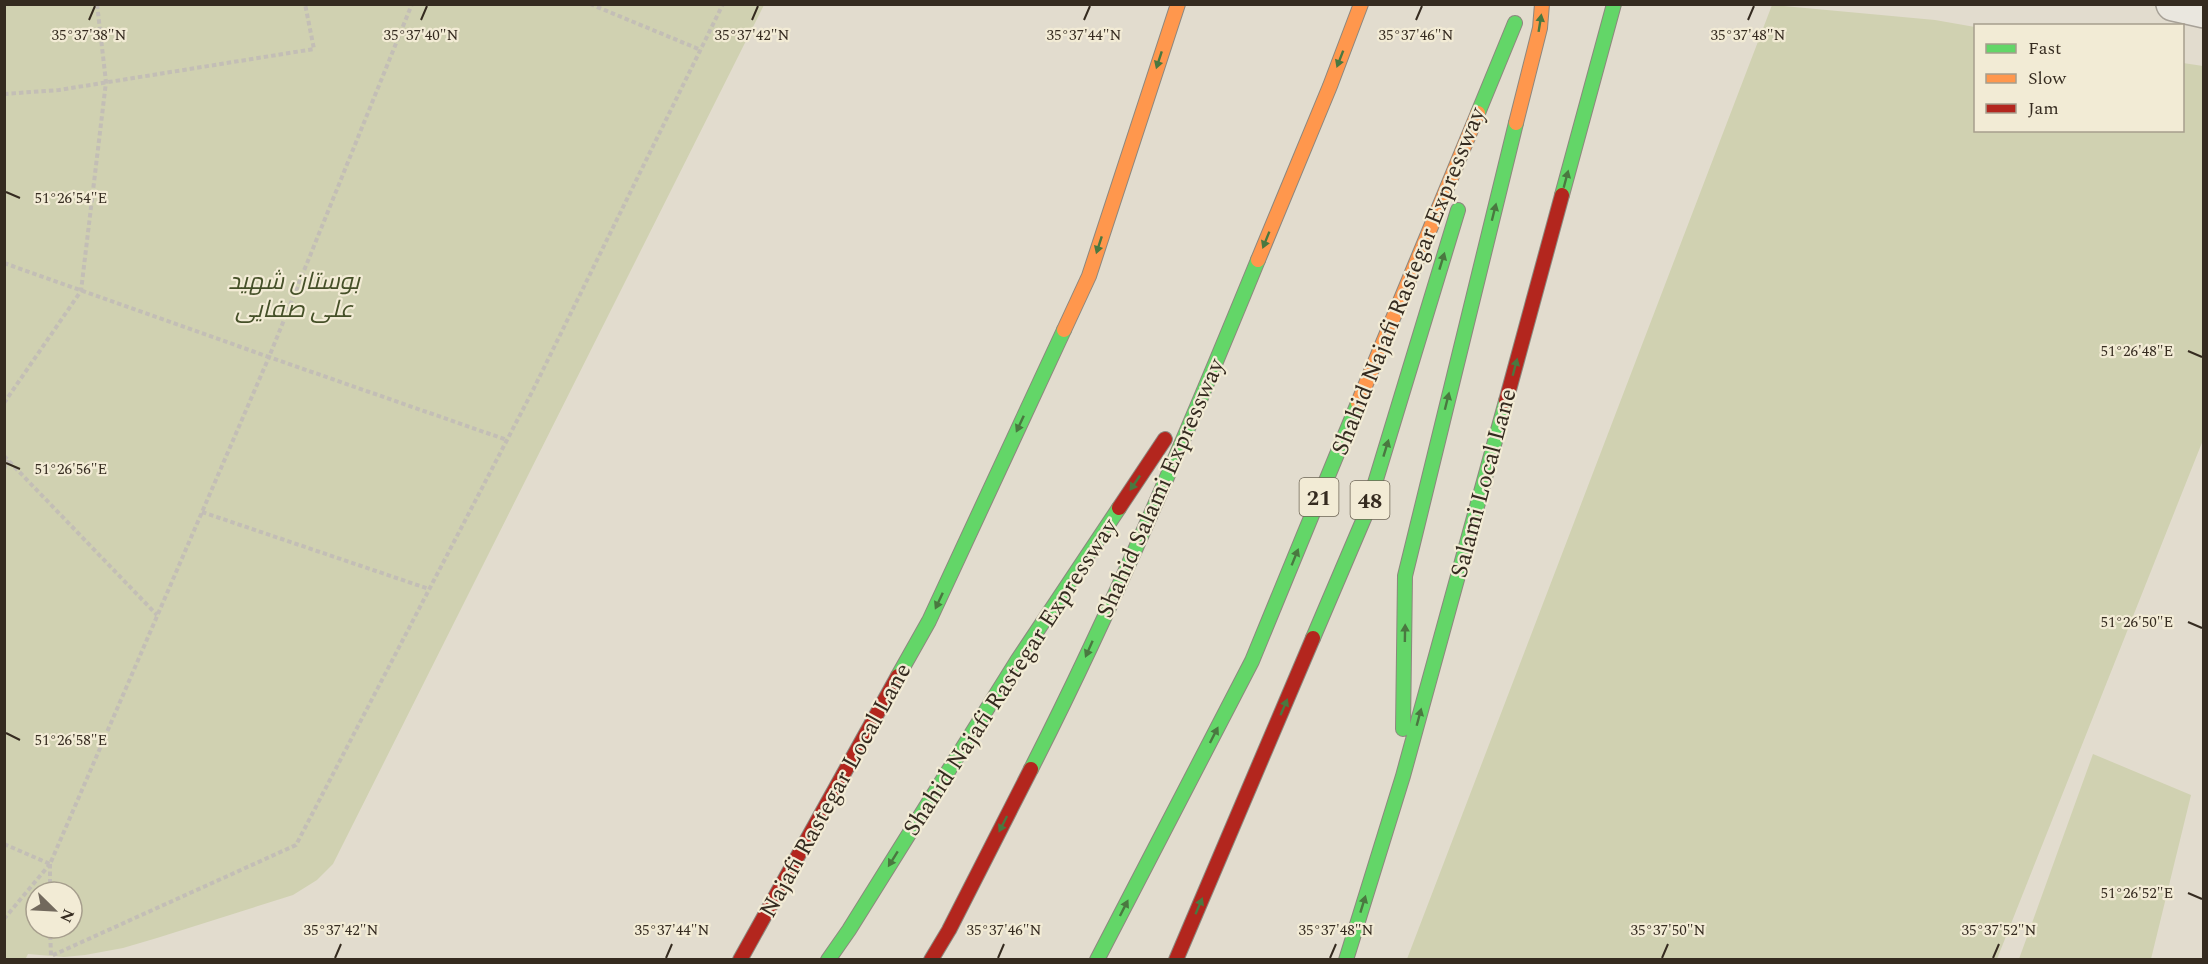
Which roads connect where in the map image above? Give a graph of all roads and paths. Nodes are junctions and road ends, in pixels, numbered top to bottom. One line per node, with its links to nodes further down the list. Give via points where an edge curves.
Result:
1 (97, 4): 13 (path)
2 (305, 4): 13 (path, via 314,50)
3 (412, 4): 19 (path)
4 (590, 4): 12 (path)
5 (723, 4): 12 (path)
6 (1178, 4): 34 (main road, Najafi Rastegar Local Lane, one-way to 34, via 1089,276 929,621)
7 (1360, 4): 20 (main road, Shahid Salami Expressway, one-way to 20)
8 (1542, 4): 28 (main road, one-way to 8, via 1405,576 1540,28)
9 (1614, 4): 28 (main road, Salami Local Lane, one-way to 9)
10 (2173, 4): 11 (street)
11 (2204, 11)
12 (701, 50): 22 (path)
13 (106, 82): 14 (path); 18 (path)
14 (4, 94)
15 (1473, 160): 37 (main road, Shahid Najafi Rastegar Expressway / 21, one-way to 15, via 1252,661 1516,18)
16 (1462, 195): 38 (main road, 48, one-way to 16, via 1365,516)
17 (4, 263): 18 (path)
18 (81, 291): 19 (path); 21 (path)
19 (269, 357): 22 (path); 25 (path)
20 (1215, 365): 35 (main road, Shahid Najafi Rastegar Expressway, one-way to 35, via 1017,661); 36 (main road, Shahid Salami Expressway, one-way to 36, via 1074,684)
21 (4, 403)
22 (507, 440): 26 (path)
23 (6, 458): 24 (path); 27 (path)
24 (4, 469)
25 (202, 512): 26 (path); 27 (path)
26 (429, 589): 33 (path, via 296,845 51,957)
27 (158, 615): 30 (path)
28 (1402, 776): 39 (main road, Salami Local Lane, one-way to 28)
29 (4, 843): 30 (path)
30 (50, 864): 31 (path); 32 (path)
31 (50, 880)
32 (4, 919)
33 (50, 940)
34 (740, 960)
35 (828, 960)
36 (931, 960)
37 (1097, 960)
38 (1176, 960)
39 (1346, 960)

